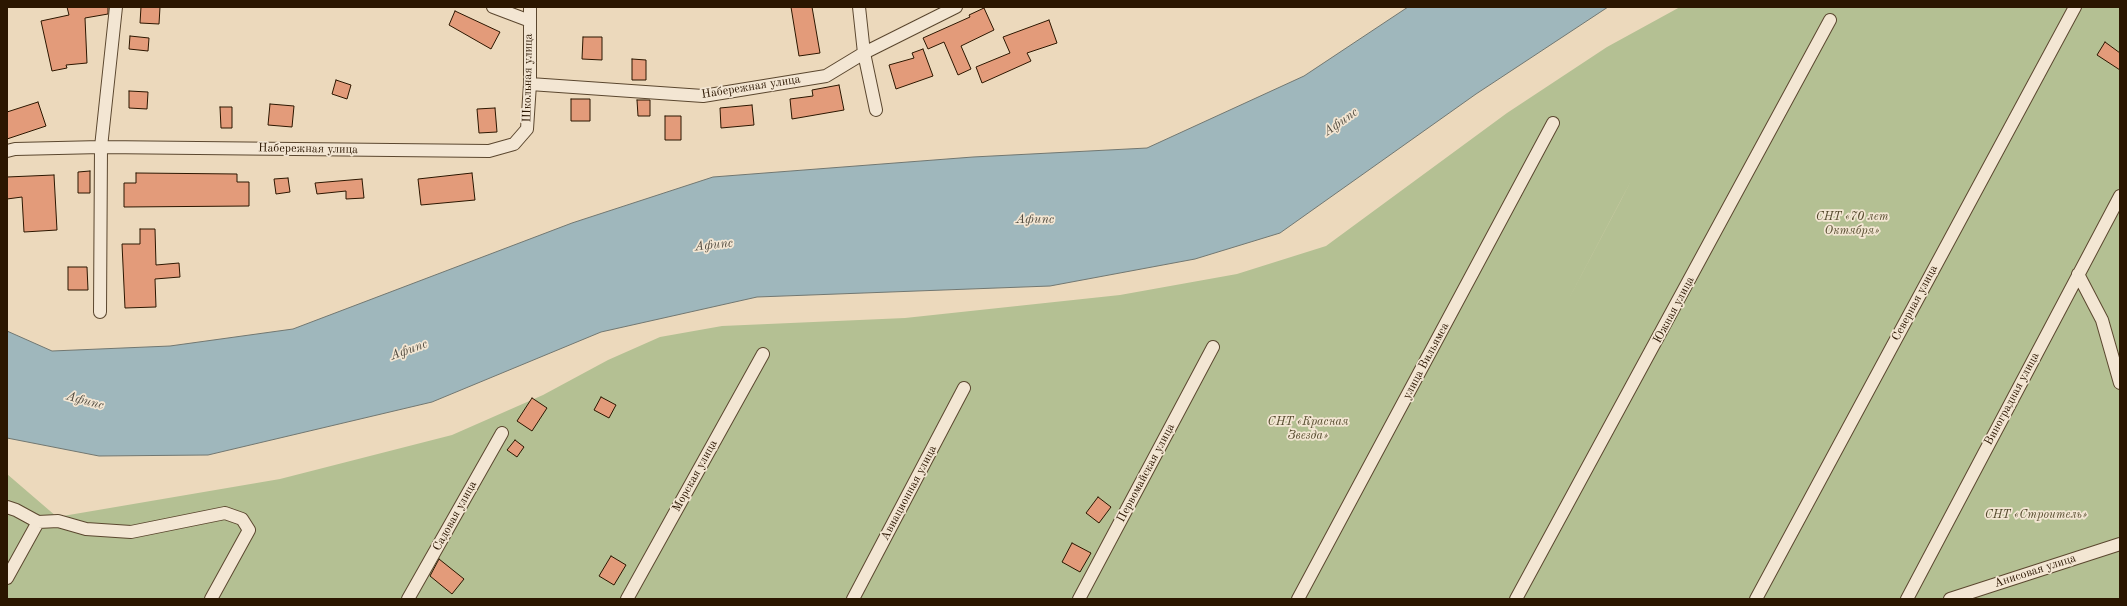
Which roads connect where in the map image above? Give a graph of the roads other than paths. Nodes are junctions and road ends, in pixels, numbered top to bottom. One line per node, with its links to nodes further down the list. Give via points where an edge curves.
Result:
1 (116, 7): 14 (street)
2 (493, 7): 8 (street)
3 (530, 7): 8 (street, Школьная улица)
4 (859, 7): 9 (street)
5 (956, 7): 9 (street, Набережная улица)
6 (2075, 7): 35 (street, Северная улица)
7 (1830, 20): 34 (street, Южная улица)
8 (530, 21): 10 (street, Школьная улица)
9 (864, 53): 10 (street, Набережная улица, via 826,76 702,96); 11 (street)
10 (530, 84): 13 (street, Школьная улица, via 527,129)
11 (876, 110)
12 (1553, 123): 33 (street, улица Вильямса)
13 (514, 144): 14 (street, Набережная улица, via 489,151)
14 (101, 147): 15 (street, Набережная улица); 18 (street)
15 (7, 151)
16 (2119, 197): 17 (street, Виноградная улица)
17 (2078, 274): 21 (street, via 2102,320); 36 (street, Виноградная улица)
18 (100, 312)
19 (1213, 347): 32 (street, Первомайская улица)
20 (763, 354): 30 (street, Морская улица)
21 (2120, 383)
22 (964, 388): 31 (street, Авиационная улица)
23 (502, 433): 29 (street, Садовая улица)
24 (7, 507): 25 (street)
25 (38, 522): 27 (street); 28 (street, via 58,521 86,528 131,532 225,513 242,519 249,530)
26 (2120, 544): 37 (street, Анисовая улица)
27 (7, 578)
28 (211, 599)
29 (408, 599)
30 (627, 599)
31 (853, 599)
32 (1079, 599)
33 (1298, 599)
34 (1516, 599)
35 (1756, 599)
36 (1907, 599)
37 (1950, 599)

